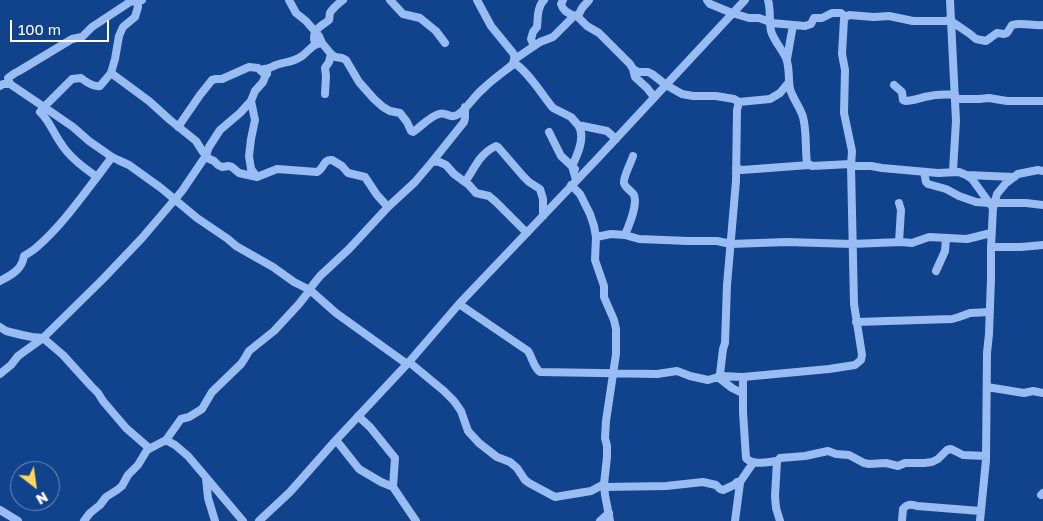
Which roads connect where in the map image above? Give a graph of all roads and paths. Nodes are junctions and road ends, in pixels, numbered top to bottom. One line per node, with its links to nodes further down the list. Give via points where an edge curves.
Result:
1 (289, 0): 20 (street, via 296,13)
2 (343, 0): 20 (street, via 332,11 329,20)
3 (390, 0): 21 (street, via 403,14 420,18)
4 (477, 0): 25 (street, via 491,26 513,53)
5 (544, 0): 23 (street, via 539,8 538,27 531,39)
6 (589, 0): 14 (street)
7 (707, 0): 13 (street)
8 (745, 0): 13 (street)
9 (768, 0): 17 (street)
10 (950, 0): 16 (street)
11 (140, 1): 29 (street, via 135,17 123,27 119,36); 31 (street, via 130,2 82,37 72,39 15,73)
12 (561, 2): 14 (street, via 564,10)
13 (732, 13): 17 (street); 32 (street)
14 (576, 16): 23 (street, via 552,37); 27 (street, via 599,33)
15 (846, 16): 16 (street, via 890,16 902,20); 18 (street, via 832,13 814,18 809,25); 50 (street, via 842,54 844,113)
16 (950, 22): 19 (street, via 976,39 986,41 997,33 1007,33 1012,24); 35 (street)
17 (771, 23): 18 (street); 26 (street, via 771,30)
18 (793, 25): 26 (street)
19 (1043, 25)
20 (315, 32): 22 (street, via 313,37)
21 (445, 43)
22 (319, 44): 24 (street); 28 (street, via 312,45 292,62)
23 (534, 46): 25 (street)
24 (331, 54): 34 (street, via 325,68); 41 (street, via 346,60 367,91 383,107 400,113 412,131 433,116 440,113 453,116 460,114)
25 (514, 61): 41 (street); 42 (street, via 553,108)
26 (786, 61): 30 (street)
27 (633, 69): 32 (street, via 648,72); 36 (street, via 635,77)
28 (265, 71): 37 (street, via 263,82); 43 (street, via 249,67 212,80)
29 (111, 73): 40 (street, via 100,86 81,78 72,80); 43 (street)
30 (789, 82): 39 (street, via 770,99); 51 (street, via 803,118)
31 (5, 83): 40 (street)
32 (666, 85): 36 (street); 39 (street, via 682,94 716,96)
33 (894, 86): 35 (street, via 902,92 905,101 933,95)
34 (325, 94)
35 (955, 97): 38 (street); 54 (street)
36 (654, 98): 45 (street)
37 (251, 101): 46 (street, via 220,130); 59 (street, via 255,120 249,156)
38 (1043, 101)
39 (739, 102): 53 (street)
40 (44, 107): 47 (street); 60 (street, via 40,112 63,146)
41 (465, 107): 49 (street, via 464,122)
42 (578, 124): 45 (street, via 607,132); 52 (street, via 583,135)
43 (178, 127): 46 (street, via 196,141)
44 (549, 132): 52 (street, via 561,156)
45 (616, 139): 56 (street)
46 (206, 155): 59 (street, via 222,167 229,166 239,173); 64 (street)
47 (112, 156): 60 (street); 64 (street)
48 (633, 156): 73 (street, via 624,182 635,200)
49 (432, 162): 62 (street, via 446,165); 68 (street)
50 (853, 164): 51 (street); 57 (street); 79 (street)
51 (809, 165): 53 (street)
52 (572, 166): 56 (street); 63 (street)
53 (739, 169): 70 (street)
54 (953, 171): 57 (street); 58 (street)
55 (1043, 171): 61 (street)
56 (584, 172): 63 (street)
57 (924, 172): 66 (street, via 928,184)
58 (966, 175): 61 (street); 66 (street)
59 (257, 176): 68 (street, via 277,170 317,172 324,163 332,160 348,173 365,177)
60 (97, 177): 83 (street, via 71,212 24,256 18,270)
61 (1015, 177): 66 (street, via 1006,183)
62 (466, 182): 69 (street, via 479,159 493,147 498,147 523,176 540,189); 71 (street, via 476,193 489,196)
63 (573, 183): 69 (street); 74 (street, via 585,202)
64 (174, 200): 84 (street, via 236,246); 89 (street, via 119,263)
65 (899, 204): 77 (street)
66 (992, 205): 67 (street); 72 (street)
67 (1043, 205)
68 (388, 207): 84 (street)
69 (543, 216): 71 (street)
70 (733, 228): 76 (street); 78 (street)
71 (527, 233): 85 (street)
72 (991, 234): 75 (street, via 967,239); 81 (street)
73 (626, 235): 74 (street); 76 (street, via 639,239)
74 (596, 237): 91 (street, via 595,260 616,329)
75 (946, 238): 77 (street); 82 (street, via 945,252)
76 (717, 241): 78 (street)
77 (899, 242): 79 (street)
78 (731, 244): 79 (street); 93 (street, via 725,343)
79 (852, 244): 87 (street)
80 (1043, 245): 81 (street)
81 (990, 247): 86 (street)
82 (936, 271)
83 (0, 281)
84 (310, 290): 90 (street, via 336,313); 99 (street, via 274,331 249,351 241,364 212,392 202,409 181,420)
85 (459, 304): 90 (street); 91 (street, via 528,351 538,372)
86 (990, 312): 87 (street, via 938,320); 95 (street)
87 (856, 322): 94 (street, via 862,355 855,365)
88 (0, 327): 89 (street)
89 (43, 338): 92 (street); 101 (street, via 63,355 126,428)
90 (408, 363): 98 (street); 108 (street, via 454,401 468,431 478,443 510,462 525,480 555,498)
91 (614, 373): 93 (street, via 677,371 708,380); 108 (street, via 606,421)
92 (0, 374)
93 (719, 376): 94 (street); 96 (street)
94 (743, 377): 96 (street)
95 (987, 386): 97 (street); 102 (street)
96 (742, 393): 104 (street, via 746,458)
97 (1043, 393)
98 (358, 416): 100 (street); 107 (street, via 395,458)
99 (166, 440): 101 (street); 105 (street, via 188,456)
100 (336, 440): 107 (street, via 359,469); 116 (street)
101 (149, 448): 113 (street, via 122,486 106,496)
102 (986, 456): 103 (street, via 963,455 951,449 932,462 898,466 864,463 849,455 828,451); 110 (street)
103 (777, 461): 104 (street); 120 (street, via 775,496)
104 (753, 463): 106 (street)
105 (206, 478): 114 (street); 115 (street)
106 (740, 482): 108 (street, via 723,490 703,482); 119 (street)
107 (393, 486): 117 (street)
108 (604, 489): 111 (street)
109 (0, 510): 112 (street)
110 (980, 511): 121 (street, via 911,504 903,510); 122 (street)
111 (610, 517): 118 (street)
112 (18, 521)
113 (84, 521)
114 (215, 521)
115 (243, 521)
116 (259, 521)
117 (416, 521)
118 (600, 521)
119 (735, 521)
120 (780, 521)
121 (902, 521)
122 (980, 521)

